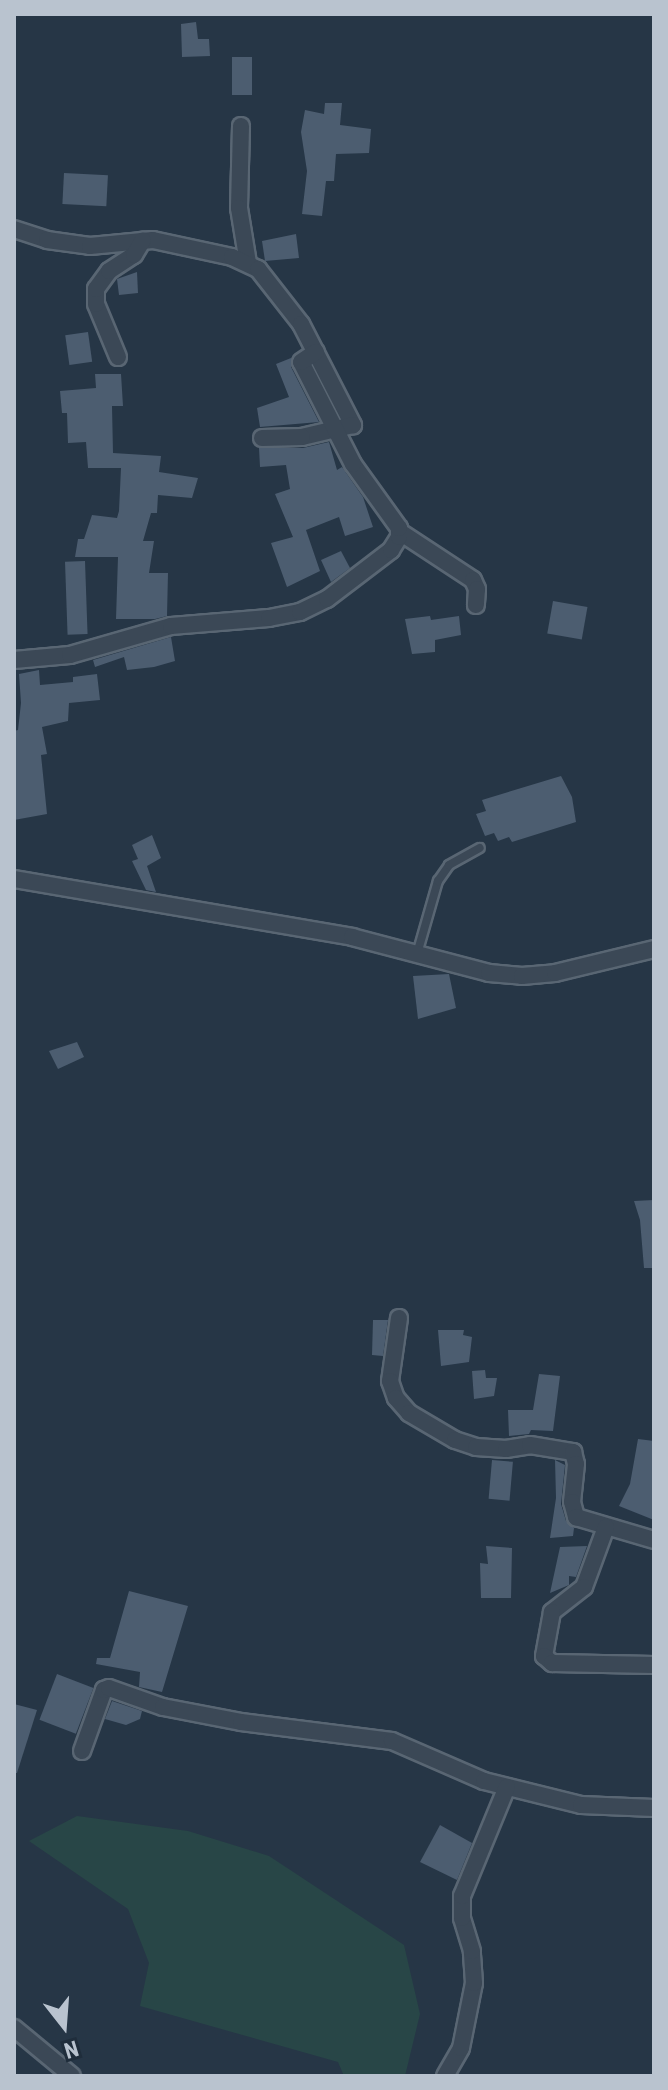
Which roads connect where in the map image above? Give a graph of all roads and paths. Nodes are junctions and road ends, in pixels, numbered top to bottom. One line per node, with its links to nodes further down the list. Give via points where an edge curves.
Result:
1 (241, 126): 4 (street, via 239,208)
2 (14, 229): 3 (street, via 90,246)
3 (140, 245): 4 (street); 5 (street, via 96,289 96,304)
4 (248, 263): 6 (street, via 280,292 310,355 353,425)
5 (118, 357)
6 (342, 429): 7 (street); 8 (street, via 361,476)
7 (262, 438)
8 (400, 532): 9 (street, via 473,580); 10 (street, via 379,562 300,612 171,626 70,655)
9 (476, 605)
10 (14, 660)
11 (480, 848): 14 (lane, via 449,865 438,881)
12 (14, 879): 14 (street, via 281,924)
13 (654, 949): 14 (street, via 522,976)
14 (417, 954)
15 (399, 1318): 16 (street, via 390,1381 401,1406 476,1447 530,1445 573,1452 573,1509 579,1519)
16 (606, 1527): 17 (street); 18 (street, via 584,1587 552,1612 544,1656 552,1663)
17 (654, 1540)
18 (654, 1665)
19 (82, 1751): 20 (street, via 109,1688 163,1707 241,1722 392,1741)
20 (507, 1787): 21 (street, via 581,1805); 24 (street, via 462,1896 474,1983 461,2048)
21 (654, 1808)
22 (14, 2028): 23 (street)
23 (72, 2076)
24 (445, 2076)

